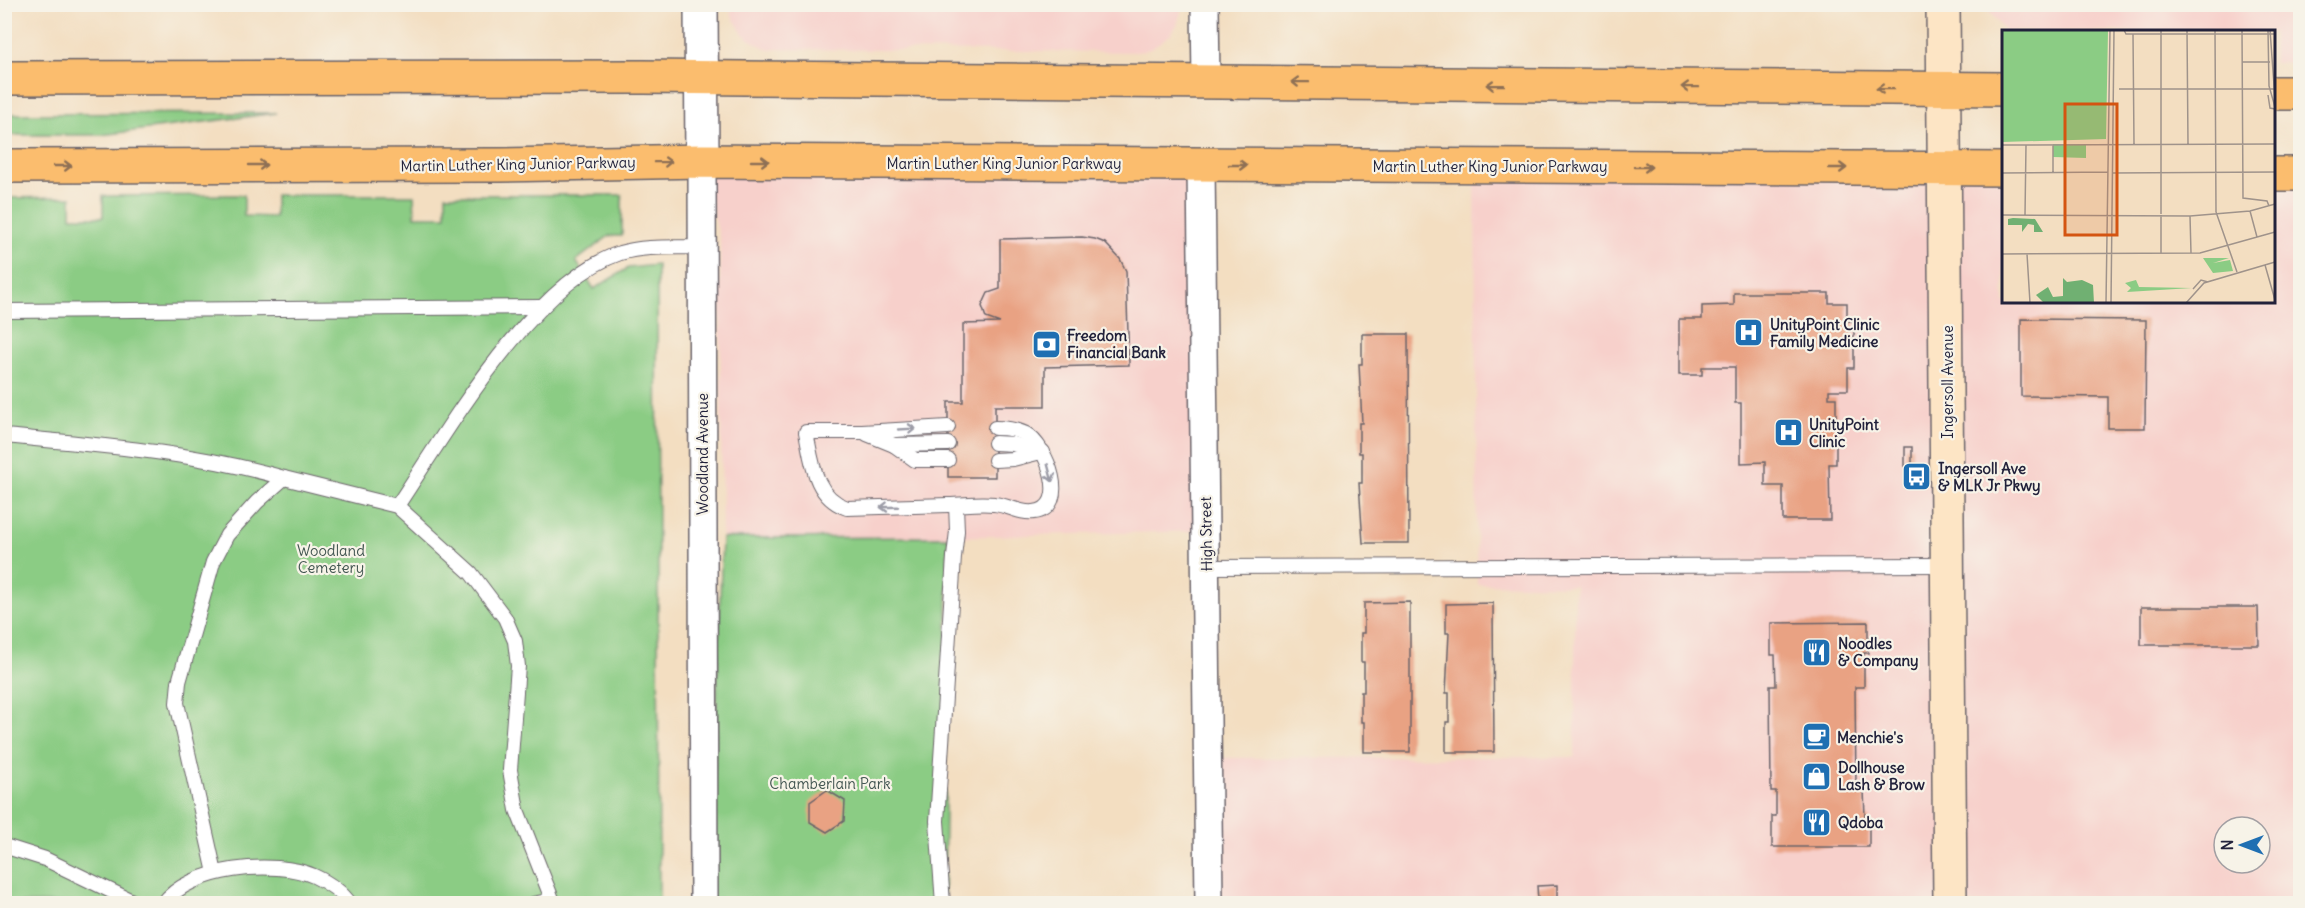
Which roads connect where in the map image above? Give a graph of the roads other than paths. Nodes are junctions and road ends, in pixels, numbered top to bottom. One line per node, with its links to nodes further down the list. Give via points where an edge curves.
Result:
1 (701, 4): 4 (street, Woodland Avenue)
2 (1205, 4): 6 (street)
3 (1944, 4): 7 (main road, Ingersoll Avenue)
4 (702, 77): 5 (main road); 6 (main road); 11 (street, Woodland Avenue)
5 (4, 78)
6 (1206, 81): 7 (main road, one-way to 6)
7 (1943, 89): 8 (main road); 14 (main road, Ingersoll Avenue)
8 (2002, 89)
9 (2275, 93): 10 (main road)
10 (2301, 93)
11 (702, 161): 12 (main road, Martin Luther King Junior Parkway, one-way to 12); 13 (main road, Martin Luther King Junior Parkway, one-way to 11); 18 (street, Woodland Avenue)
12 (1201, 165): 14 (main road, Martin Luther King Junior Parkway, one-way to 14); 35 (street, High Street)
13 (4, 166)
14 (1944, 169): 15 (main road, Martin Luther King Junior Parkway); 34 (main road, Ingersoll Avenue)
15 (2002, 169)
16 (2275, 174): 17 (main road)
17 (2301, 174)
18 (702, 247): 19 (lane, via 622,253 583,271); 43 (street, Woodland Avenue)
19 (542, 307): 20 (lane); 33 (lane, via 497,358)
20 (4, 311)
21 (948, 427): 23 (lane, one-way to 21)
22 (995, 428): 28 (lane, via 1012,428 1028,435)
23 (862, 432): 27 (lane); 32 (lane, one-way to 23, via 847,508 834,504 822,490 814,470 806,432)
24 (4, 436): 31 (lane, via 95,444 244,466)
25 (995, 443): 28 (lane)
26 (948, 444): 27 (lane)
27 (894, 445): 29 (lane, via 915,460)
28 (1043, 452): 30 (lane); 32 (lane, one-way to 32, via 1053,476 1053,494 1046,506 1036,512 1021,512 994,504)
29 (948, 460)
30 (995, 460)
31 (284, 478): 33 (lane); 37 (lane, via 227,535 213,562 179,682 177,703)
32 (956, 505): 44 (lane, via 937,821)
33 (397, 506): 38 (lane, via 471,573 505,618 518,666 510,770 517,810)
34 (1949, 565): 35 (lane); 46 (main road, Ingersoll Avenue)
35 (1206, 567): 45 (street, High Street)
36 (6, 842): 39 (lane)
37 (215, 873): 40 (lane, via 189,884); 41 (lane, via 257,868 289,870 313,876 343,894)
38 (553, 902): 42 (lane)
39 (138, 903)
40 (163, 903)
41 (350, 903)
42 (533, 903)
43 (704, 903)
44 (943, 903)
45 (1209, 903)
46 (1950, 903)

